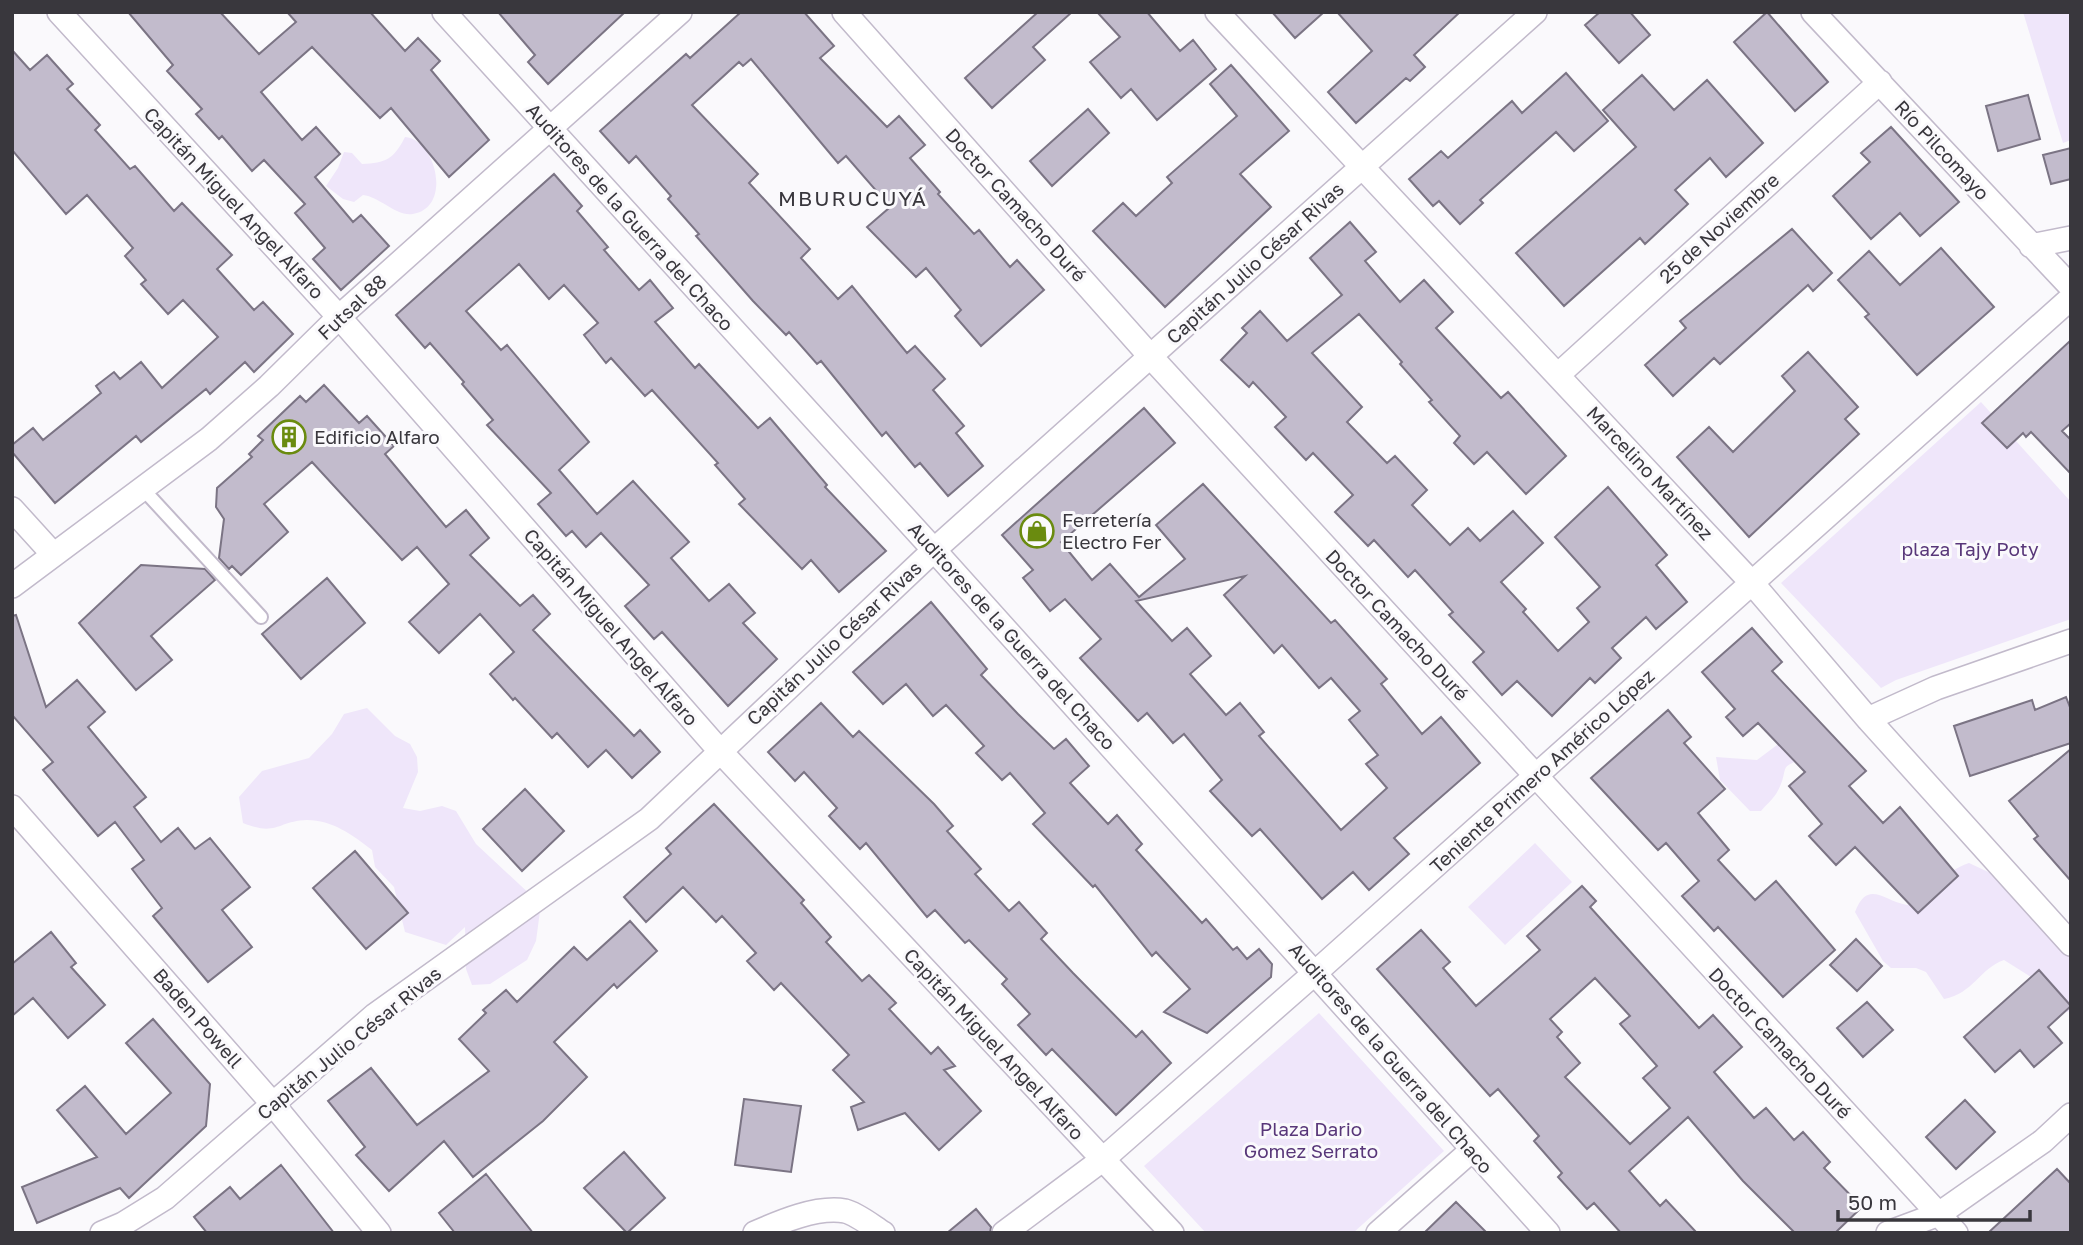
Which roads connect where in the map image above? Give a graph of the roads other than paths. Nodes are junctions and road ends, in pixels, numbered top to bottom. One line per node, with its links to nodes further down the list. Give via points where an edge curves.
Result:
1 (59, 12): 15 (street, Capitán Miguel Angel Alfaro)
2 (444, 12): 9 (street, Auditores de la Guerra del Chaco)
3 (680, 12): 9 (street, Futsal 88)
4 (844, 12): 16 (street, Doctor Camacho Duré)
5 (1217, 12): 10 (street, Marcelino Martínez)
6 (1535, 12): 10 (street, Capitán Julio César Rivas)
7 (1813, 12): 8 (street, Río Pilcomayo)
8 (1880, 82): 12 (street, Río Pilcomayo); 17 (street, 25 de Noviembre)
9 (548, 129): 15 (street, Futsal 88); 20 (street, Auditores de la Guerra del Chaco)
10 (1363, 164): 16 (street, Capitán Julio César Rivas); 17 (street, Marcelino Martínez)
11 (2071, 238): 12 (street)
12 (2031, 247): 13 (street, Río Pilcomayo)
13 (2071, 287)
14 (2071, 298): 22 (street, Teniente Primero Américo López)
15 (339, 317): 18 (street, Futsal 88, via 209,439); 27 (street, Capitán Miguel Angel Alfaro)
16 (1151, 357): 20 (street, Capitán Julio César Rivas); 28 (street, Doctor Camacho Duré)
17 (1559, 374): 22 (street, Marcelino Martínez)
18 (142, 488): 21 (street, Futsal 88); 24 (lane)
19 (12, 509): 21 (street)
20 (934, 550): 27 (street, Capitán Julio César Rivas); 31 (street, Auditores de la Guerra del Chaco)
21 (52, 553): 23 (street, Futsal 88)
22 (1752, 583): 26 (street, Marcelino Martínez); 28 (street, Teniente Primero Américo López)
23 (12, 586)
24 (261, 617)
25 (2071, 642): 26 (street, via 1936,688)
26 (1868, 719): 30 (street, Marcelino Martínez)
27 (720, 751): 32 (street, Capitán Julio César Rivas, via 649,819 424,979); 35 (street, Capitán Miguel Angel Alfaro)
28 (1537, 777): 31 (street, Teniente Primero Américo López); 36 (street, Doctor Camacho Duré)
29 (12, 807): 32 (street, Baden Powell)
30 (2071, 944)
31 (1316, 972): 34 (street, Auditores de la Guerra del Chaco); 35 (street, Teniente Primero Américo López)
32 (272, 1103): 38 (street, Capitán Julio César Rivas, via 165,1198); 39 (street, Baden Powell)
33 (2071, 1115): 36 (street)
34 (1472, 1150): 43 (street); 44 (street, Auditores de la Guerra del Chaco)
35 (1102, 1160): 41 (street, Teniente Primero Américo López); 42 (street, Capitán Miguel Angel Alfaro)
36 (1939, 1214): 45 (street); 46 (street, Doctor Camacho Duré)
37 (876, 1229): 40 (street, via 846,1211 818,1213)
38 (102, 1233)
39 (379, 1233)
40 (755, 1233)
41 (1004, 1233)
42 (1172, 1233)
43 (1378, 1233)
44 (1548, 1233)
45 (1888, 1233)
46 (1956, 1233)

